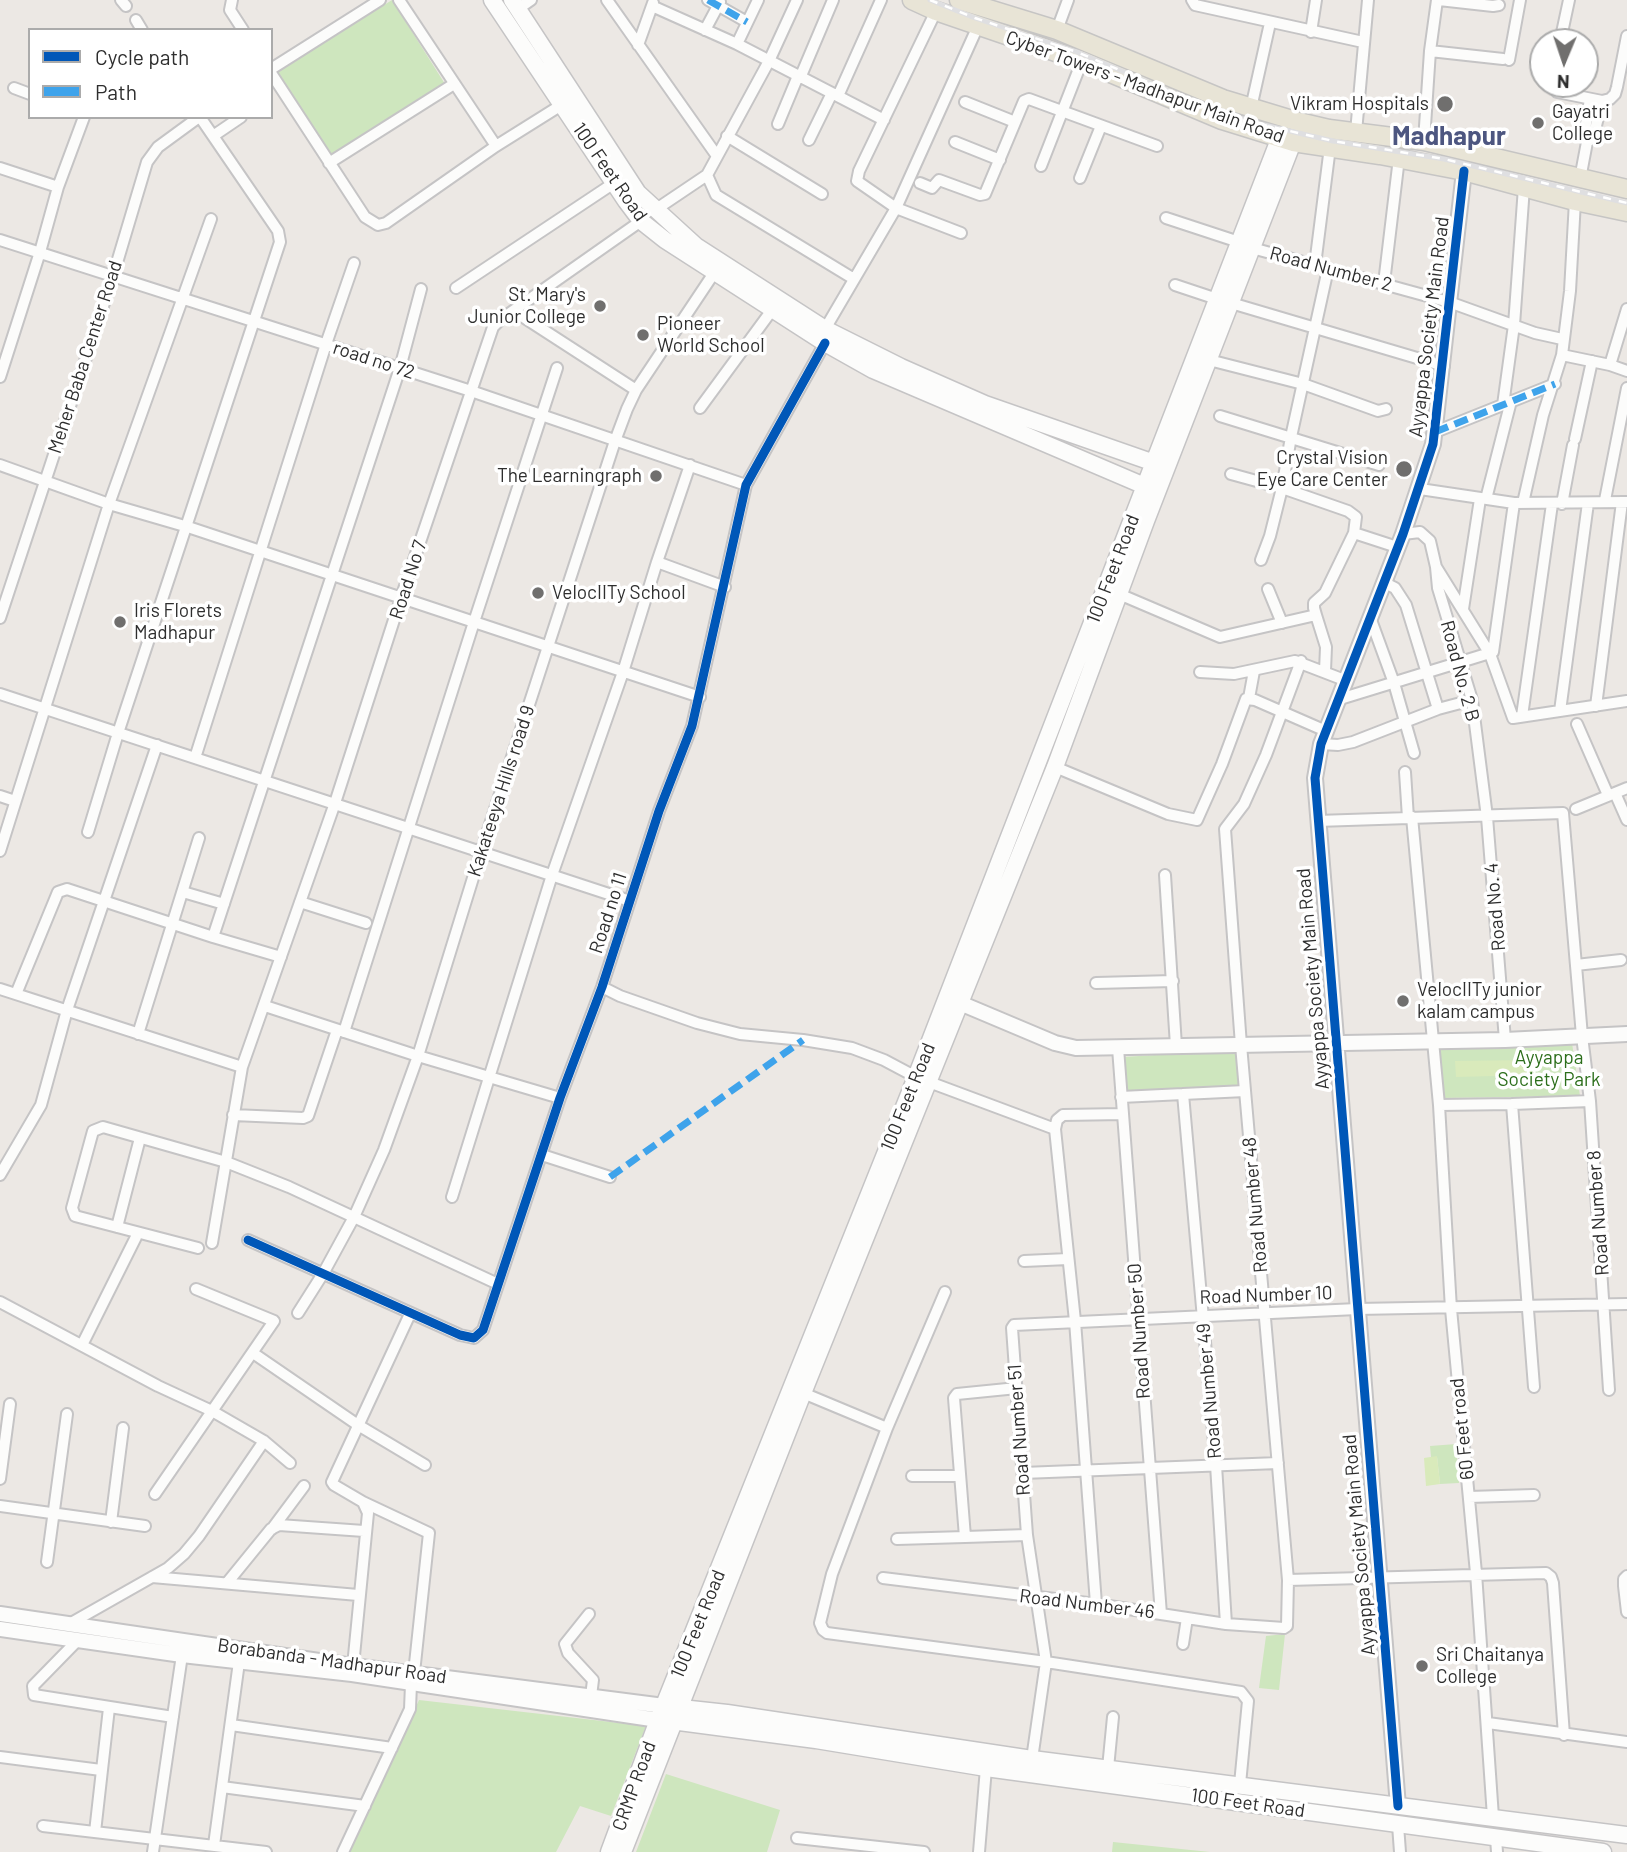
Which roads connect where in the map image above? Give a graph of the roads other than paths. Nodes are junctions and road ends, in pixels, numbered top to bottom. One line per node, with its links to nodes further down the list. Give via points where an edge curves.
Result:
1 (380, 0): 39 (street)
2 (399, 0): 42 (street)
3 (492, 0): 52 (main road, 100 Feet Road)
4 (607, 0): 35 (street)
5 (758, 0): 24 (street)
6 (797, 0): 37 (street)
7 (833, 0): 41 (street)
8 (881, 0): 46 (street)
9 (912, 0): 23 (main road, Cyber Towers - Madhapur Main Road)
10 (1068, 0): 30 (street)
11 (1192, 0): 25 (street, via 1195,5)
12 (1316, 0): 31 (street)
13 (1368, 0): 33 (street)
14 (1438, 0): 22 (street); 36 (street)
15 (1520, 0): 36 (street, via 1506,60)
16 (1569, 0): 28 (street)
17 (231, 1): 27 (street, via 230,10)
18 (716, 2): 24 (street); 29 (street)
19 (972, 2): 30 (main road, Cyber Towers - Madhapur Main Road)
20 (520, 3): 60 (main road, 100 Feet Road)
21 (653, 3): 29 (street); 35 (street)
22 (1499, 5)
23 (936, 11): 26 (main road, Cyber Towers - Madhapur Main Road); 59 (street)
24 (747, 23): 34 (street)
25 (1270, 23): 31 (street); 53 (street)
26 (978, 26): 38 (main road, Cyber Towers - Madhapur Main Road); 92 (street, Road no 11)
27 (242, 28)
28 (1563, 28)
29 (705, 30): 34 (street)
30 (1056, 30): 53 (main road, Cyber Towers - Madhapur Main Road)
31 (1311, 32): 33 (street)
32 (1627, 36): 50 (street, via 1615,93)
33 (1363, 41): 64 (street)
34 (737, 44): 37 (street)
35 (638, 45): 75 (street)
36 (1430, 51): 69 (street)
37 (769, 61): 41 (street); 66 (street)
38 (1082, 61): 54 (street); 68 (main road, Cyber Towers - Madhapur Main Road, via 1192,108)
39 (273, 70)
40 (273, 75): 44 (street)
41 (799, 77): 46 (street); 62 (street)
42 (454, 84): 72 (street); 78 (street)
43 (14, 88): 45 (street)
44 (281, 89): 47 (street); 78 (street)
45 (28, 93)
46 (835, 94): 59 (street); 67 (street)
47 (273, 95)
48 (1585, 98): 49 (street)
49 (1590, 99): 50 (street); 71 (street)
50 (1602, 101): 71 (street)
51 (965, 102): 61 (street)
52 (563, 104): 60 (main road, 100 Feet Road); 72 (street)
53 (1251, 108): 64 (main road, Cyber Towers - Madhapur Main Road)
54 (1063, 110): 61 (street, via 1029,99); 63 (street); 79 (street)
55 (83, 119): 87 (street)
56 (197, 119): 106 (street, Meher Baba Center Road, via 151,154)
57 (201, 119): 65 (street)
58 (238, 119): 65 (street)
59 (884, 120): 92 (street, via 858,181)
60 (583, 122): 85 (main road, 100 Feet Road); 93 (main road, 100 Feet Road)
61 (1015, 122): 77 (street)
62 (778, 124)
63 (1101, 125): 73 (street); 83 (street)
64 (1356, 132): 69 (main road, Cyber Towers - Madhapur Main Road)
65 (213, 136): 118 (street, via 280,236)
66 (727, 136): 75 (street); 90 (street)
67 (809, 140)
68 (1286, 140): 74 (main road, Cyber Towers - Madhapur Main Road); 100 (main road)
69 (1424, 141): 84 (main road, Cyber Towers - Madhapur Main Road)
70 (954, 142): 77 (street)
71 (1587, 142): 84 (street)
72 (496, 146): 78 (street, via 378,225 365,217)
73 (1157, 146)
74 (1330, 147): 76 (main road, Cyber Towers - Madhapur Main Road); 103 (street)
75 (717, 156): 82 (street)
76 (1399, 158): 81 (main road, Cyber Towers - Madhapur Main Road); 108 (street)
77 (1000, 160): 86 (street, via 985,194 939,180 932,188)
78 (329, 163)
79 (1041, 166)
80 (0, 168): 87 (street)
81 (1464, 171): 88 (main road, Cyber Towers - Madhapur Main Road); 114 (street, Ayyappa Society Main Road)
82 (707, 175): 93 (street); 107 (street, via 716,195)
83 (1080, 178)
84 (1580, 179): 89 (main road, Cyber Towers - Madhapur Main Road)
85 (614, 183): 97 (main road, 100 Feet Road); 110 (street)
86 (920, 183)
87 (58, 187): 101 (street)
88 (1524, 187): 91 (main road, Cyber Towers - Madhapur Main Road); 119 (street)
89 (1627, 189)
90 (822, 194)
91 (1575, 201): 94 (main road, Cyber Towers - Madhapur Main Road); 122 (street, via 1570,291)
92 (896, 208): 98 (street); 107 (street, Road no 11)
93 (655, 210): 121 (main road, 100 Feet Road, via 695,246)
94 (1627, 212)
95 (1166, 218): 100 (street, Road Number 2)
96 (211, 219): 112 (street)
97 (641, 221): 105 (main road, 100 Feet Road); 117 (street, Road No 7)
98 (961, 233)
99 (0, 240): 101 (street, road no 72)
100 (1246, 245): 103 (street, Road Number 2); 113 (main road)
101 (40, 252): 106 (street, road no 72); 132 (street)
102 (354, 263): 123 (street)
103 (1315, 265): 104 (street, Road Number 2)
104 (1328, 269): 108 (street, Road Number 2); 120 (street)
105 (714, 273): 116 (main road, 100 Feet Road); 136 (street, Kakateeya Hills road 9)
106 (113, 276): 112 (street, road no 72); 151 (street, Meher Baba Center Road)
107 (854, 279): 121 (street, Road no 11)
108 (1384, 283): 114 (street, Road Number 2)
109 (1175, 285): 113 (street)
110 (456, 288)
111 (422, 289): 129 (street)
112 (182, 299): 118 (street, road no 72); 161 (street)
113 (1224, 301): 120 (street); 125 (main road); 148 (main road)
114 (1449, 302): 119 (street, Road Number 2); 128 (street, Ayyappa Society Main Road)
115 (1627, 309): 127 (street)
116 (772, 310): 121 (main road, 100 Feet Road); 139 (street)
117 (514, 311): 136 (street); 137 (street, Road No 7, via 493,327)
118 (254, 322): 123 (street, road no 72); 163 (street)
119 (1514, 325): 122 (street, Road Number 2); 138 (street)
120 (1315, 327): 128 (street); 133 (street)
121 (825, 336): 148 (main road, 100 Feet Road, via 985,404); 152 (street, Road no 11); 153 (main road, 100 Feet Road, via 885,376)
122 (1562, 338): 124 (street)
123 (326, 344): 129 (street, road no 72); 166 (street)
124 (1562, 355): 126 (street); 134 (street)
125 (1209, 360): 133 (street); 148 (main road)
126 (1592, 361): 127 (street); 162 (street)
127 (1610, 365): 131 (street)
128 (1444, 366): 143 (street, Ayyappa Society Main Road)
129 (400, 368): 137 (street, road no 72); 170 (street)
130 (557, 368): 141 (street)
131 (1627, 371)
132 (0, 377)
133 (1303, 384): 140 (street, via 1378,411); 144 (street)
134 (1555, 384): 138 (street); 159 (street)
135 (1627, 388): 157 (street)
136 (636, 390): 145 (street, Kakateeya Hills road 9)
137 (471, 391): 141 (street, road no 72); 175 (street, Road No 7)
138 (1507, 403): 143 (street); 156 (street)
139 (700, 408)
140 (1385, 409)
141 (543, 416): 145 (street, road no 72); 180 (street)
142 (1220, 416): 144 (street)
143 (1435, 432): 155 (street, Ayyappa Society Main Road)
144 (1291, 437): 149 (street); 154 (street)
145 (615, 441): 147 (street, road no 72); 182 (street, Kakateeya Hills road 9)
146 (0, 465): 151 (street)
147 (690, 465): 152 (street, road no 72); 168 (street)
148 (1161, 465): 153 (main road, 100 Feet Road)
149 (1379, 465)
150 (1231, 474): 154 (street)
151 (44, 481): 161 (street); 178 (street, Meher Baba Center Road)
152 (746, 485): 172 (street, Road no 11)
153 (1151, 488): 174 (main road, 100 Feet Road); 265 (main road, 100 Feet Road)
154 (1282, 488): 164 (street, via 1354,514); 167 (street)
155 (1420, 489): 156 (street); 165 (street, Ayyappa Society Main Road)
156 (1483, 499): 159 (street); 176 (street)
157 (1605, 500): 158 (street); 160 (street)
158 (1625, 502): 200 (street)
159 (1519, 503): 162 (street); 183 (street)
160 (1588, 503): 162 (street); 204 (street)
161 (108, 504): 163 (street); 201 (street)
162 (1557, 504): 205 (street)
163 (188, 527): 166 (street); 208 (street)
164 (1354, 533): 165 (street); 177 (street, via 1325,593 1314,603)
165 (1400, 541): 169 (street, via 1414,532 1425,534); 171 (street, Ayyappa Society Main Road)
166 (260, 551): 170 (street); 212 (street)
167 (1261, 560)
168 (657, 562): 172 (street); 188 (street)
169 (1436, 567): 176 (street); 185 (street, Road No. 2 B)
170 (331, 575): 175 (street); 215 (street)
171 (1385, 583): 179 (street, Ayyappa Society Main Road); 190 (street, via 1406,605)
172 (725, 587): 195 (street, Road no 11)
173 (1268, 589): 181 (street)
174 (1119, 594): 181 (street, via 1220,637); 213 (main road, 100 Feet Road)
175 (401, 598): 180 (street); 220 (street, Road No 7)
176 (1463, 609): 183 (street)
177 (1316, 615): 181 (street); 187 (street, via 1326,647)
178 (0, 618)
179 (1371, 620): 191 (street, Ayyappa Society Main Road); 192 (street)
180 (474, 622): 182 (street); 226 (street)
181 (1282, 624)
182 (548, 647): 188 (street); 230 (street, Kakateeya Hills road 9)
183 (1490, 654): 185 (street); 205 (street, via 1513,718)
184 (1301, 661): 186 (street); 187 (street); 203 (street)
185 (1459, 663): 190 (street); 198 (street, Road No. 2 B)
186 (1254, 671): 189 (street); 196 (street)
187 (1325, 671): 191 (street)
188 (623, 672): 195 (street); 231 (street)
189 (1200, 672)
190 (1428, 672): 192 (street); 202 (street)
191 (1347, 681): 197 (street, Ayyappa Society Main Road)
192 (1394, 682): 197 (street); 206 (street)
193 (1627, 688): 199 (street)
194 (0, 694): 201 (street)
195 (700, 697): 234 (street, Road no 11)
196 (1249, 698): 203 (street); 213 (street, via 1197,820 1168,814)
197 (1340, 699): 209 (street, Ayyappa Society Main Road)
198 (1472, 700): 202 (street); 222 (street, Road No. 2 B)
199 (1626, 702): 200 (street)
200 (1596, 706): 204 (street)
201 (44, 707): 208 (street); 219 (street)
202 (1438, 709): 206 (street)
203 (1282, 711): 209 (street); 259 (street, Road Number 48, via 1244,804 1225,829)
204 (1560, 711): 205 (street)
205 (1522, 716)
206 (1407, 721): 209 (street, via 1353,742); 211 (street)
207 (1577, 724): 217 (street)
208 (118, 733): 210 (street); 227 (street)
209 (1324, 738): 225 (street, Ayyappa Society Main Road, via 1315,778)
210 (157, 745): 212 (street); 235 (street)
211 (1415, 753)
212 (195, 758): 215 (street)
213 (1055, 767): 249 (main road, 100 Feet Road)
214 (1405, 772): 223 (street, 60 Feet road)
215 (265, 781): 220 (street); 237 (street)
216 (1627, 788): 217 (street)
217 (1612, 794): 221 (street); 224 (street)
218 (0, 796): 219 (street)
219 (15, 801): 229 (street)
220 (335, 803): 226 (street); 236 (street, Road No 7)
221 (1576, 810)
222 (1487, 817): 223 (street); 243 (street, Road Number 8, via 1563,813); 256 (street, Road No. 4)
223 (1410, 818): 225 (street); 257 (street, 60 Feet road)
224 (1627, 820)
225 (1317, 821): 258 (street, Ayyappa Society Main Road)
226 (410, 828): 230 (street); 252 (street)
227 (88, 832)
228 (199, 838): 233 (street)
229 (0, 851)
230 (481, 852): 231 (street); 262 (street, Kakateeya Hills road 9)
231 (552, 875): 234 (street); 264 (street)
232 (1165, 875): 244 (street)
233 (183, 892): 237 (street); 239 (street)
234 (630, 901): 246 (street, Road no 11)
235 (105, 902): 239 (street); 248 (street, via 67,889 58,892); 251 (street)
236 (300, 902): 238 (street); 241 (street, Road No 7)
237 (224, 904): 240 (street)
238 (366, 923)
239 (173, 925): 240 (street); 253 (street)
240 (213, 937): 241 (street)
241 (281, 957): 250 (street, Road No 7)
242 (1621, 960): 243 (street)
243 (1576, 965): 255 (street, Road Number 8)
244 (1173, 981): 245 (street); 260 (street)
245 (1096, 983)
246 (602, 987): 265 (street, via 740,1034 852,1048); 269 (street, Road no 11)
247 (0, 989): 248 (street)
248 (16, 994): 251 (street)
249 (960, 1003): 261 (street, via 1065,1046); 265 (main road, 100 Feet Road)
250 (265, 1006): 252 (street); 263 (street, Road No 7)
251 (67, 1010): 253 (street); 279 (street, via 41,1105)
252 (340, 1031): 262 (street); 274 (street, via 308,1116)
253 (138, 1034): 263 (street)
254 (1627, 1034): 255 (street)
255 (1581, 1036): 256 (street); 270 (street, Road Number 8)
256 (1505, 1040): 257 (street)
257 (1432, 1041): 258 (street); 272 (street, 60 Feet road)
258 (1335, 1042): 259 (street); 299 (street, Ayyappa Society Main Road)
259 (1241, 1045): 260 (street); 266 (street, Road Number 48)
260 (1177, 1046): 261 (street)
261 (1118, 1048): 268 (street, Road Number 50)
262 (418, 1056): 264 (street); 282 (street, Kakateeya Hills road 9)
263 (242, 1067): 274 (street, Road No 7)
264 (489, 1077): 269 (street); 281 (street)
265 (923, 1079): 275 (street); 311 (main road, 100 Feet Road); 372 (main road, 100 Feet Road)
266 (1245, 1091): 267 (street); 302 (street, Road Number 48)
267 (1183, 1094): 268 (street); 303 (street, Road Number 49)
268 (1122, 1097): 273 (street, Road Number 50)
269 (560, 1098): 277 (street, Road no 11)
270 (1590, 1101): 271 (street); 296 (street, Road Number 8)
271 (1512, 1104): 272 (street); 297 (street)
272 (1439, 1105): 298 (street, 60 Feet road)
273 (1123, 1114): 275 (street, via 1063,1115); 304 (street, Road Number 50)
274 (233, 1115): 278 (street, Road No 7)
275 (1055, 1129): 288 (street)
276 (140, 1138): 278 (street); 283 (street); 283 (street, via 103,1127 93,1131 72,1208 75,1216)
277 (542, 1155): 280 (street); 291 (street, Road no 11)
278 (226, 1162): 282 (street); 286 (street, Road No 7)
279 (0, 1175)
280 (610, 1177)
281 (452, 1196)
282 (354, 1217): 290 (street, Kakateeya Hills road 9); 291 (street)
283 (117, 1227): 287 (street)
284 (136, 1237): 306 (street)
285 (248, 1240): 290 (street, Road no 11)
286 (212, 1243)
287 (198, 1248)
288 (1068, 1259): 289 (street); 305 (street)
289 (1024, 1261)
290 (324, 1272): 300 (street, Kakateeya Hills road 9); 301 (street, Road no 11)
291 (498, 1284): 301 (street, Road no 11, via 483,1330 474,1338)
292 (196, 1289): 307 (street, via 274,1321)
293 (945, 1292): 317 (street)
294 (0, 1302): 306 (street)
295 (1627, 1304): 296 (street, Road Number 10)
296 (1604, 1305): 297 (street, Road Number 10); 310 (street, Road Number 8)
297 (1527, 1307): 298 (street, Road Number 10); 308 (street)
298 (1451, 1308): 299 (street, Road Number 10); 332 (street, 60 Feet road)
299 (1357, 1309): 302 (street, Road Number 10); 345 (street, Ayyappa Society Main Road)
300 (298, 1313)
301 (411, 1314): 315 (street)
302 (1265, 1314): 303 (street, Road Number 10); 320 (street, Road Number 48)
303 (1203, 1316): 304 (street, Road Number 10); 322 (street, Road Number 49)
304 (1138, 1318): 305 (street, Road Number 10); 323 (street, Road Number 50)
305 (1075, 1321): 309 (street, Road Number 51, via 1012,1326); 324 (street)
306 (82, 1345): 313 (street)
307 (253, 1353): 313 (street); 315 (street)
308 (1534, 1387)
309 (1017, 1388): 325 (street, Road Number 51); 327 (street, via 954,1396)
310 (1609, 1390)
311 (803, 1393): 317 (street); 372 (main road, 100 Feet Road)
312 (10, 1404): 328 (street)
313 (212, 1410): 318 (street); 330 (street)
314 (67, 1414): 335 (street)
315 (358, 1425): 321 (street); 333 (street, via 332,1482)
316 (123, 1428): 336 (street)
317 (887, 1428): 367 (street, via 832,1574 820,1623 823,1630)
318 (264, 1441): 319 (street); 347 (street, via 200,1536 168,1568)
319 (290, 1463)
320 (1278, 1463): 322 (street); 349 (street, Road Number 48)
321 (425, 1465)
322 (1216, 1465): 323 (street); 361 (street, Road Number 49)
323 (1149, 1467): 324 (street); 357 (street, Road Number 50)
324 (1087, 1470): 325 (street); 353 (street)
325 (1023, 1473): 340 (street, Road Number 51)
326 (912, 1476): 327 (street)
327 (960, 1476): 341 (street)
328 (0, 1479)
329 (304, 1486): 338 (street)
330 (155, 1494)
331 (1534, 1495): 332 (street)
332 (1469, 1496): 344 (street, 60 Feet road)
333 (363, 1502): 339 (street, via 368,1513); 369 (street, via 429,1533)
334 (0, 1506): 335 (street)
335 (53, 1514): 336 (street); 343 (street)
336 (111, 1522): 337 (street)
337 (145, 1526)
338 (271, 1529): 339 (street, via 288,1525); 350 (street)
339 (364, 1531): 351 (street)
340 (1027, 1535): 341 (street); 352 (street, Road Number 51)
341 (965, 1537): 342 (street)
342 (897, 1539)
343 (47, 1562)
344 (1476, 1573): 345 (street); 375 (street, 60 Feet road); 377 (street, via 1541,1572 1551,1577)
345 (1380, 1576): 349 (street); 389 (street, Ayyappa Society Main Road)
346 (1627, 1576): 354 (street)
347 (149, 1577): 350 (street); 359 (street)
348 (883, 1578): 352 (street, Road Number 46)
349 (1288, 1580): 360 (street, Road Number 48)
350 (227, 1584): 351 (street)
351 (358, 1595): 368 (street)
352 (1035, 1597): 353 (street, Road Number 46); 367 (street, Road Number 51)
353 (1096, 1604): 357 (street, Road Number 46)
354 (1627, 1612)
355 (0, 1614): 359 (street, Borabanda - Madhapur Road)
356 (589, 1614): 370 (street, via 565,1644 593,1680)
357 (1161, 1614): 358 (street, Road Number 46)
358 (1187, 1618): 361 (street, Road Number 46); 364 (street)
359 (71, 1623): 368 (street, Borabanda - Madhapur Road)
360 (1288, 1623): 361 (street, Road Number 46, via 1284,1628)
361 (1226, 1625)
362 (0, 1629): 363 (street)
363 (77, 1641): 365 (street); 371 (street, via 33,1686 34,1695)
364 (1183, 1644)
365 (182, 1655): 366 (street); 373 (street)
366 (239, 1662): 369 (street); 376 (street)
367 (1046, 1662): 381 (street, Road Number 51); 385 (street, via 1241,1692 1248,1701)
368 (353, 1666): 369 (street, Borabanda - Madhapur Road)
369 (413, 1679): 370 (street, Borabanda - Madhapur Road); 372 (street); 379 (street, via 412,1704)
370 (591, 1696): 372 (street, Borabanda - Madhapur Road)
371 (109, 1708): 373 (street); 384 (street)
372 (669, 1714): 381 (main road, 100 Feet Road, via 727,1713); 382 (main road, 100 Feet Road); 404 (main road, CRMP Road); 405 (main road, CRMP Road)
373 (173, 1717): 396 (street)
374 (1113, 1717): 383 (street)
375 (1488, 1723): 377 (street); 390 (street, 60 Feet road)
376 (231, 1725): 379 (street); 387 (street)
377 (1564, 1735): 378 (street)
378 (1627, 1742)
379 (392, 1748): 388 (street)
380 (0, 1757): 384 (street)
381 (1032, 1759): 383 (main road, 100 Feet Road)
382 (986, 1768): 386 (main road, 100 Feet Road); 406 (street)
383 (1108, 1768): 386 (main road, 100 Feet Road)
384 (102, 1770): 393 (street)
385 (1240, 1784): 386 (main road, 100 Feet Road); 389 (main road, 100 Feet Road)
386 (1191, 1786): 391 (main road, 100 Feet Road)
387 (222, 1787): 388 (street); 397 (street)
388 (365, 1806): 403 (street)
389 (1398, 1806): 390 (main road, 100 Feet Road)
390 (1493, 1817): 394 (main road, 100 Feet Road)
391 (1398, 1825): 398 (main road, 100 Feet Road); 407 (street)
392 (43, 1826): 393 (street)
393 (95, 1832): 396 (street)
394 (1627, 1835)
395 (797, 1838): 399 (street)
396 (155, 1839): 397 (street); 401 (street)
397 (214, 1845): 402 (street)
398 (1497, 1845): 408 (main road, 100 Feet Road)
399 (848, 1847): 400 (street)
400 (916, 1851)
401 (153, 1852)
402 (265, 1852)
403 (343, 1852)
404 (610, 1852)
405 (623, 1852)
406 (979, 1852)
407 (1400, 1852)
408 (1603, 1852)

